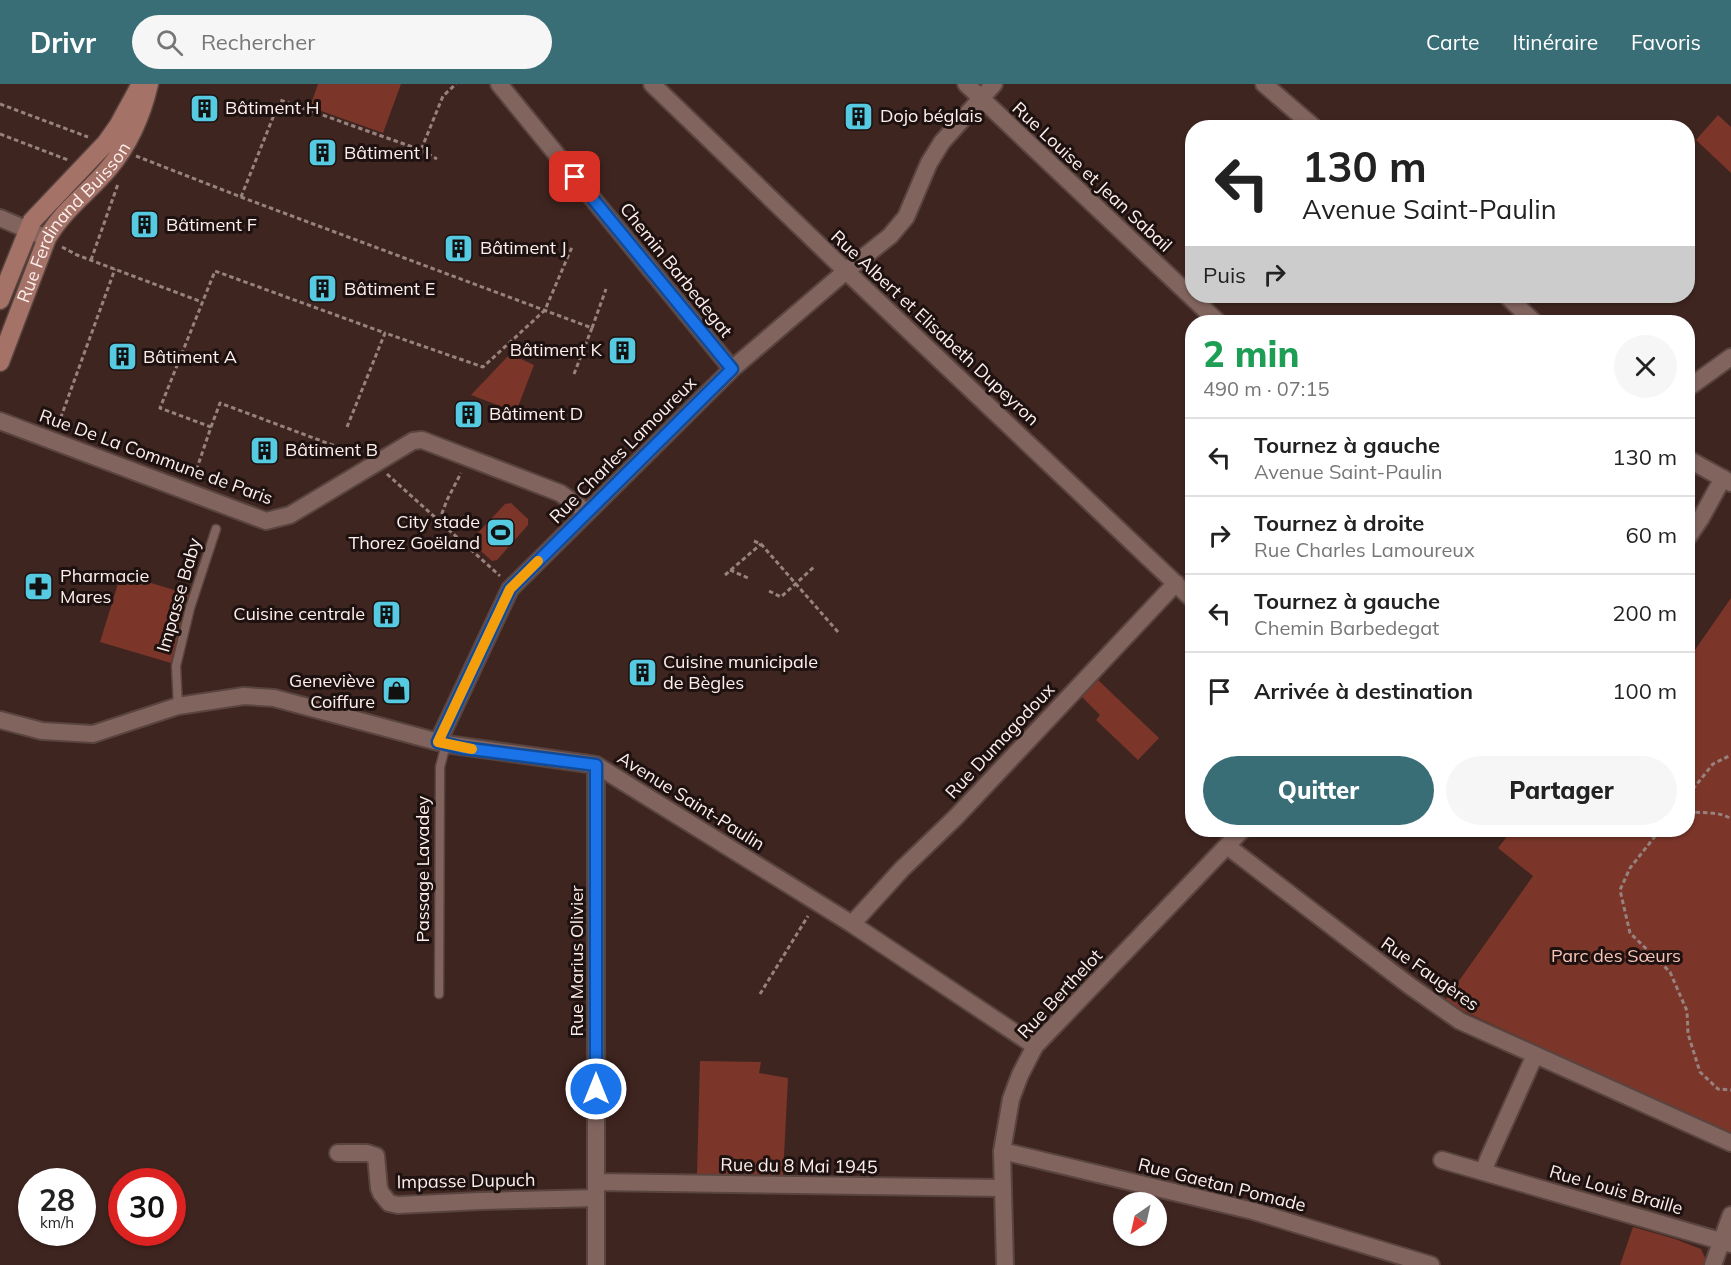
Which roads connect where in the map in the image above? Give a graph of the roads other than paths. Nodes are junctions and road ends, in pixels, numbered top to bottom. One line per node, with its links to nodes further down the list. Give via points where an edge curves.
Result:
1 (141, 84): 10 (street, Rue Ferdinand Buisson, via 118,126)
2 (149, 84): 10 (street, Rue Ferdinand Buisson, via 131,135)
3 (499, 84): 23 (street, Chemin Barbedegat)
4 (652, 84): 14 (street, Rue Albert et Elisabeth Dupeyron)
5 (966, 84): 8 (street, Rue Louise et Jean Sabail)
6 (994, 84): 8 (street, Rue Charles Lamoureux)
7 (1264, 84): 9 (street)
8 (981, 98): 14 (street, Rue Charles Lamoureux, via 942,142 906,217 890,236); 15 (street, Rue Louise et Jean Sabail)
9 (1306, 120)
10 (114, 147): 12 (street, Rue Ferdinand Buisson, via 76,174 37,214); 13 (street, Rue Ferdinand Buisson, via 109,168 55,224)
11 (0, 218): 12 (street)
12 (28, 230): 13 (street); 16 (street, Rue Ferdinand Buisson)
13 (47, 238): 22 (street, Rue Ferdinand Buisson)
14 (846, 271): 23 (street, Rue Charles Lamoureux); 31 (street, Rue Albert et Elisabeth Dupeyron)
15 (1185, 291)
16 (2, 292)
17 (1198, 303): 19 (street, Rue Louise et Jean Sabail)
18 (1514, 303): 20 (street)
19 (1211, 315)
20 (1527, 315)
21 (1731, 357): 24 (street)
22 (0, 362)
23 (732, 369): 28 (street, Rue Charles Lamoureux)
24 (1695, 383)
25 (0, 421): 28 (street, Rue De La Commune de Paris, via 266,521 290,515 413,441 422,440 560,493)
26 (1695, 463): 27 (street)
27 (1727, 481): 29 (street)
28 (587, 512): 35 (street, Rue Charles Lamoureux, via 510,589)
29 (1695, 527)
30 (216, 529): 33 (lane, Impasse Baby, via 176,666)
31 (1176, 583): 32 (street, Rue Albert et Elisabeth Dupeyron); 39 (street, Rue Dumagodoux)
32 (1185, 592)
33 (178, 706): 34 (street, Avenue Saint-Paulin, via 93,734 42,732); 35 (street, Avenue Saint-Paulin, via 244,696 274,698)
34 (0, 720)
35 (442, 743): 36 (street, Avenue Saint-Paulin); 40 (lane, Passage Lavadey)
36 (596, 765): 39 (street, Avenue Saint-Paulin); 49 (street, Rue Marius Olivier)
37 (1235, 837): 38 (street, Rue Berthelot)
38 (1227, 846): 41 (street, Rue Berthelot); 42 (street, Rue Faugères, via 1460,1022)
39 (852, 924): 41 (street, Avenue Saint-Paulin)
40 (439, 994)
41 (1035, 1046): 44 (street, Rue Berthelot, via 1011,1099)
42 (1535, 1055): 43 (street, Rue Faugères); 47 (street, via 1485,1167)
43 (1731, 1143)
44 (1002, 1151): 48 (street, Rue Berthelot); 54 (street, Rue Gaetan Pomade, via 1253,1211)
45 (338, 1153): 49 (street, Impasse Dupuch, via 376,1156 381,1193 389,1203 398,1205)
46 (1442, 1160): 47 (street, Rue Louis Braille)
47 (1489, 1173): 51 (street, Rue Louis Braille)
48 (1002, 1188): 49 (street, Rue du 8 Mai 1945); 53 (street, Rue Berthelot)
49 (596, 1190): 52 (street, Rue Marius Olivier)
50 (1731, 1215): 51 (street)
51 (1726, 1242): 55 (street)
52 (596, 1265)
53 (1005, 1265)
54 (1431, 1265)
55 (1713, 1265)

